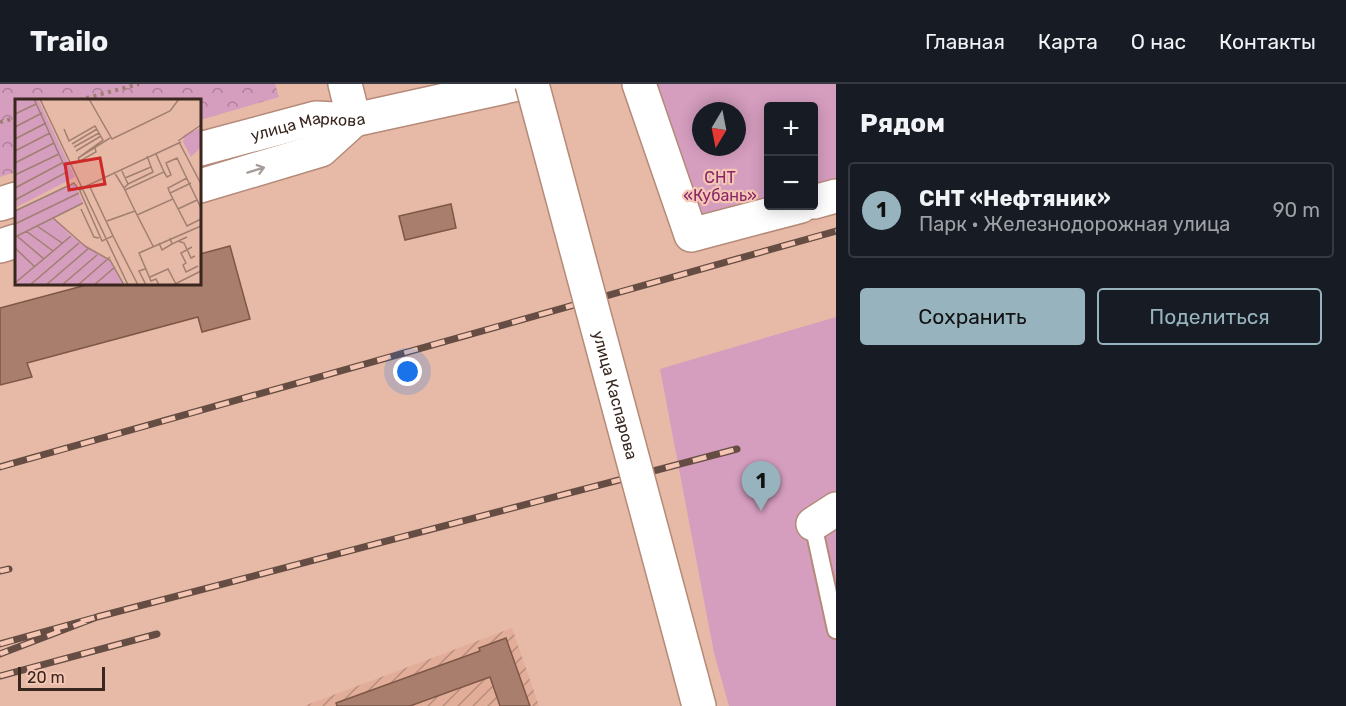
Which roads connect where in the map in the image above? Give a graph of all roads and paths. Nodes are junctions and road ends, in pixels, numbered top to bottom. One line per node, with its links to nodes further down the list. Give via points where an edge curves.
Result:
1 (139, 84): 6 (path)
2 (345, 84): 8 (main road)
3 (518, 84): 8 (main road)
4 (532, 84): 21 (main road, улица Каспарова, bridge)
5 (639, 84): 16 (main road, via 691,235)
6 (83, 99)
7 (15, 118): 9 (path)
8 (354, 120): 10 (main road, улица Маркова, via 315,118); 11 (main road, улица Маркова, one-way to 8, via 321,150)
9 (0, 122)
10 (201, 150)
11 (201, 186)
12 (836, 196): 14 (main road)
13 (15, 199): 15 (main road)
14 (818, 201)
15 (0, 204)
16 (786, 210)
17 (15, 241): 18 (main road)
18 (0, 246)
19 (824, 517): 20 (lane)
20 (836, 630)
21 (695, 691)

